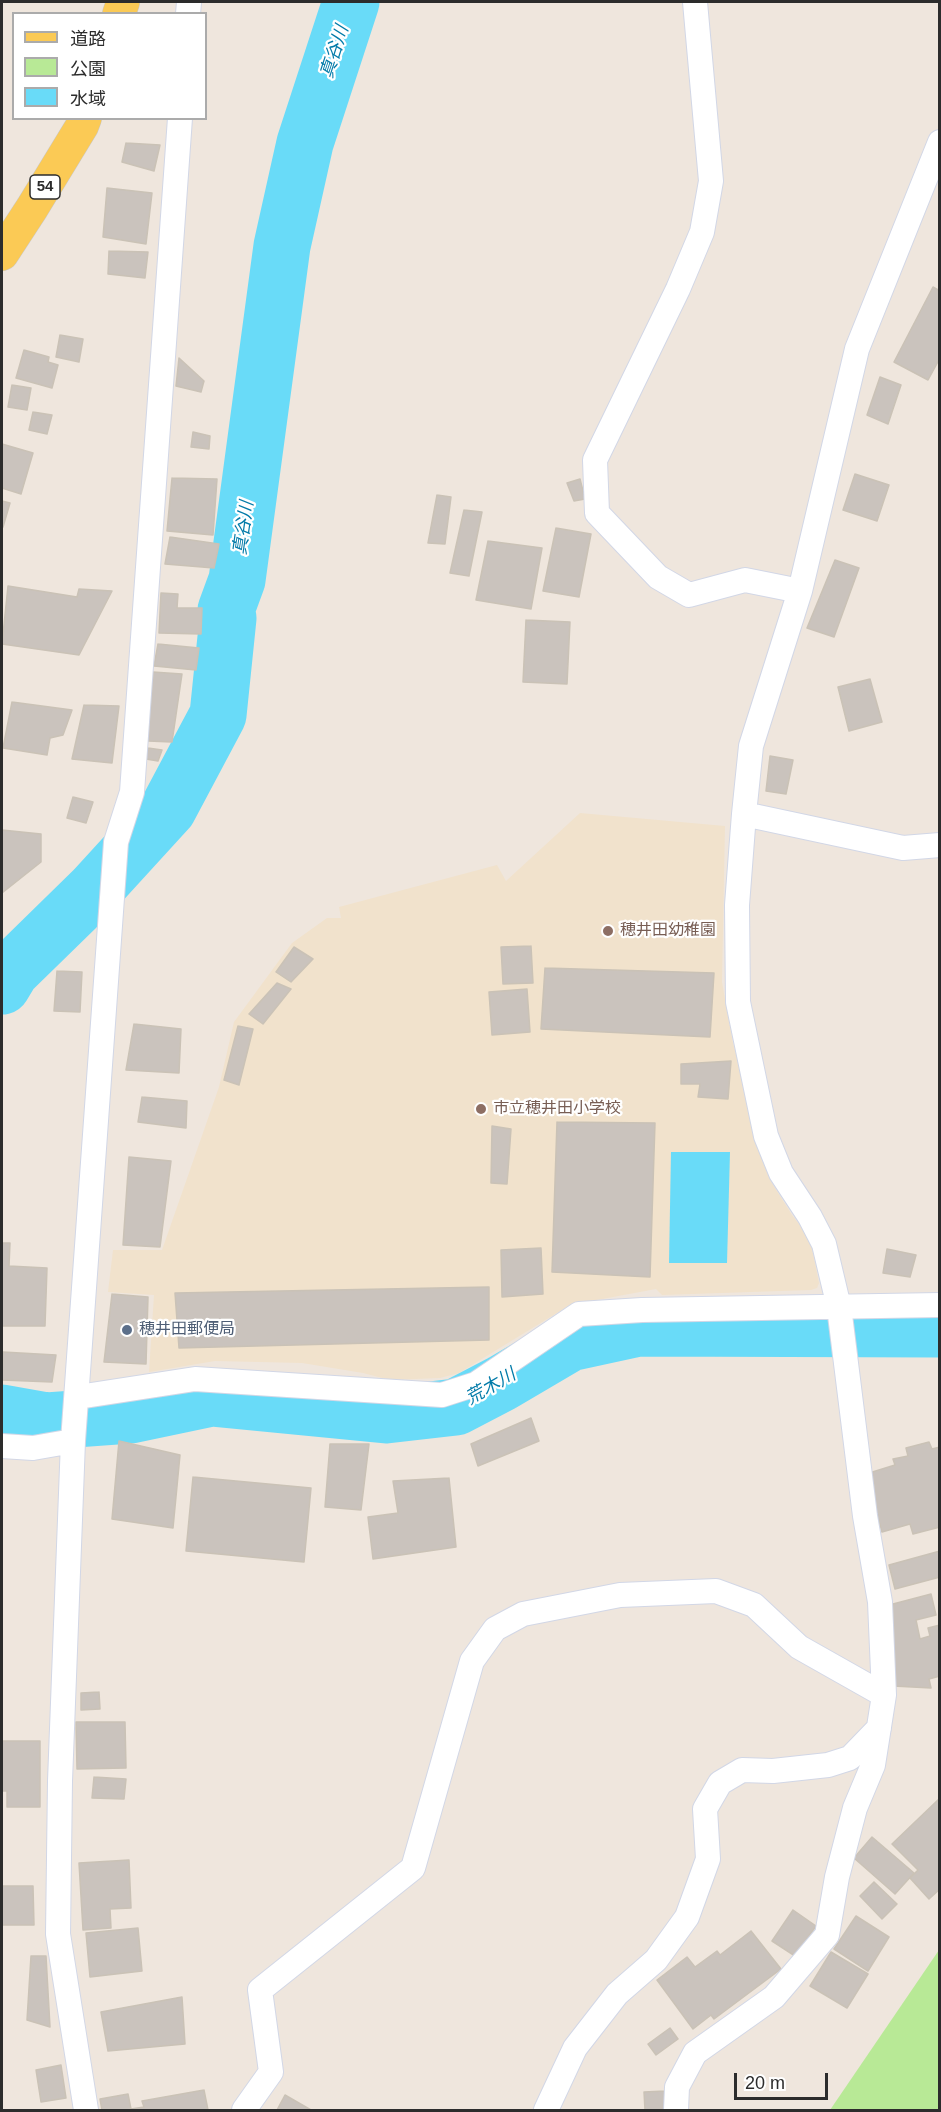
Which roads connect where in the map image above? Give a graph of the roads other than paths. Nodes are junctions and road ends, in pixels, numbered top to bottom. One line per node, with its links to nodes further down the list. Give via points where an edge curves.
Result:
1 (695, 2): 6 (street, via 711,181 702,232 595,460 597,513 658,577 689,595 745,580)
2 (84, 120): 5 (main road, 54)
3 (180, 120): 11 (street, via 132,792 116,842)
4 (939, 142): 6 (street, via 857,349)
5 (2, 254)
6 (800, 591): 7 (street, via 751,746)
7 (744, 814): 8 (street, via 903,848); 10 (street, via 737,905 738,1002 766,1136 781,1173 824,1244)
8 (939, 845)
9 (939, 1305): 10 (street)
10 (840, 1322): 11 (street, via 642,1310 579,1314 476,1384 442,1395 195,1379); 14 (street, via 880,1602)
11 (77, 1401): 12 (street)
12 (74, 1438): 13 (street, via 33,1448); 16 (street, via 58,1934)
13 (2, 1446)
14 (884, 1695): 15 (street); 17 (street, via 799,1647 754,1605 716,1591 620,1595 523,1614 495,1629 472,1661 413,1868 260,1990 270,2072)
15 (879, 1728): 18 (street, via 850,1758 828,1765 742,1770 720,1783 705,1809 708,1859 687,1917 656,1960 617,1994 575,2048); 19 (street, via 873,1765 855,1808 837,1877 827,1935 774,1997 694,2053 677,2087)
16 (86, 2110)
17 (244, 2110)
18 (546, 2110)
19 (676, 2110)

